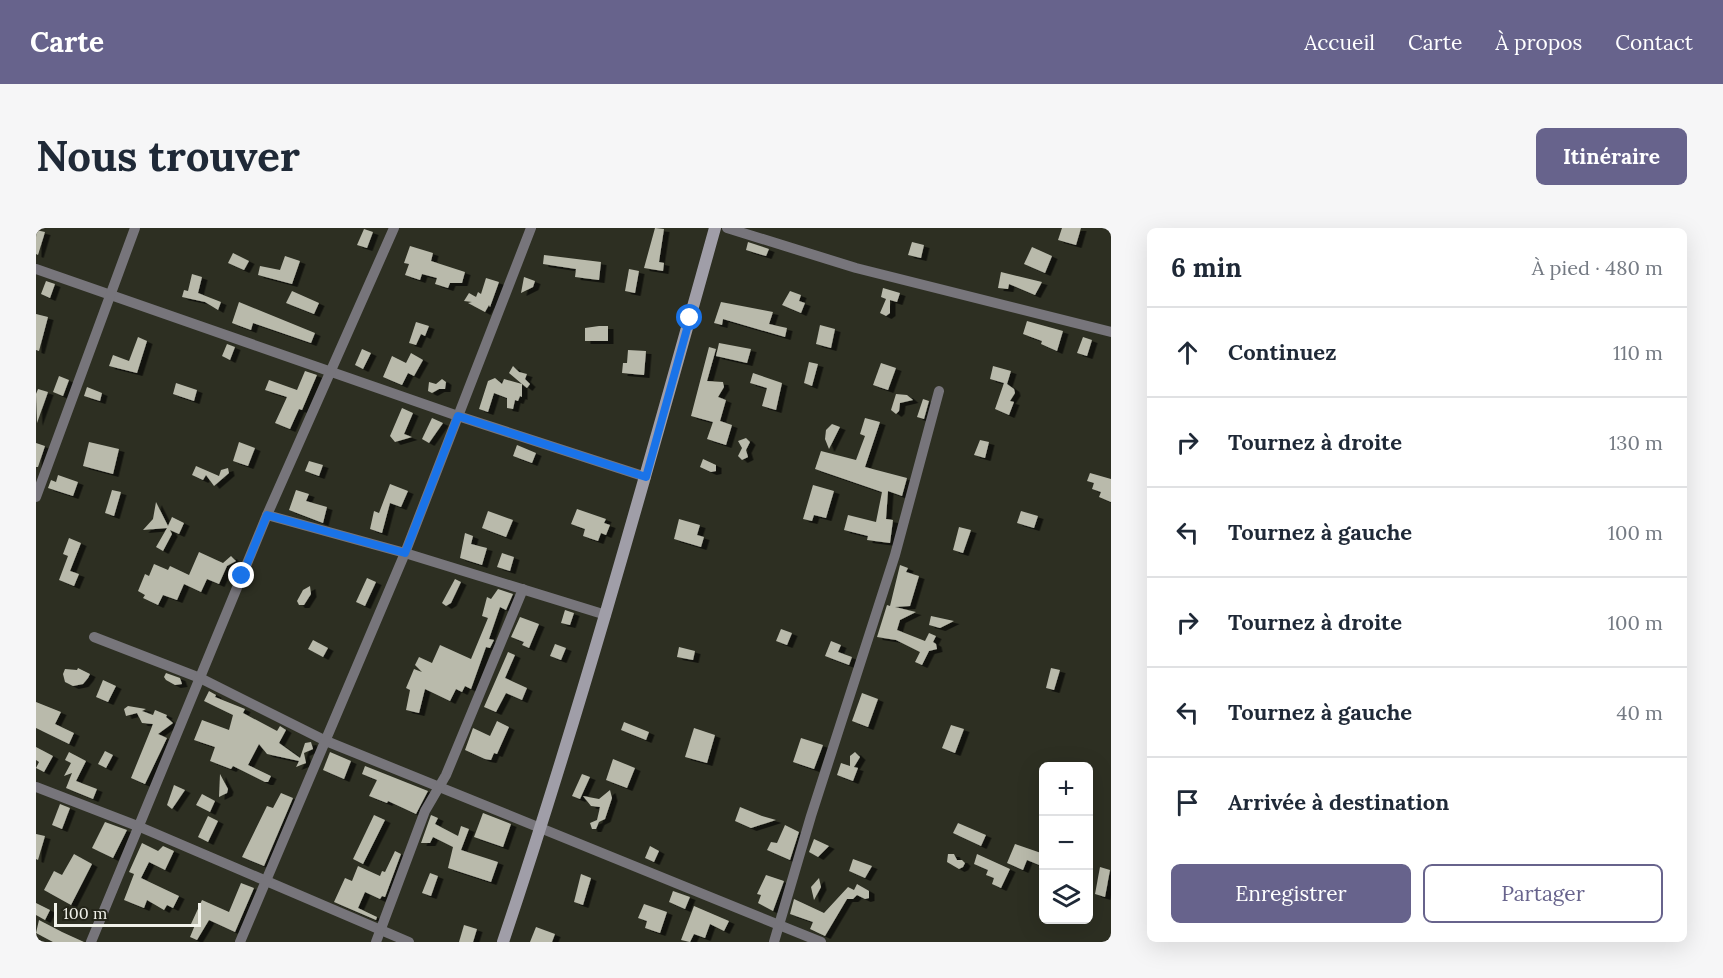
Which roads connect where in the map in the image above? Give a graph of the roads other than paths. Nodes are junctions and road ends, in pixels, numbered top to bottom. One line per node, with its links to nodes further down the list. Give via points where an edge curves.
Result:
1 (135, 228): 7 (street)
2 (394, 228): 9 (street)
3 (531, 228): 11 (street)
4 (715, 228): 12 (main road)
5 (727, 228): 8 (street, via 856,268)
6 (36, 269): 7 (street)
7 (112, 293): 9 (street); 13 (street)
8 (1111, 333)
9 (332, 371): 11 (street); 14 (street)
10 (939, 391): 26 (street, via 895,555)
11 (458, 416): 12 (street); 15 (street)
12 (646, 477): 17 (main road)
13 (36, 497)
14 (267, 515): 15 (street); 19 (street)
15 (405, 553): 16 (street); 20 (street)
16 (523, 589): 17 (street); 21 (street)
17 (606, 615): 24 (main road)
18 (94, 638): 19 (street)
19 (200, 678): 20 (street); 23 (street)
20 (326, 741): 21 (street); 25 (street)
21 (438, 786): 24 (street); 27 (street)
22 (36, 787): 23 (street)
23 (140, 827): 25 (street); 28 (street)
24 (542, 828): 26 (street); 32 (main road)
25 (266, 880): 27 (street); 29 (street)
26 (780, 926): 33 (street); 34 (street)
27 (381, 929): 30 (street); 31 (street)
28 (91, 942)
29 (240, 942)
30 (376, 942)
31 (409, 942)
32 (503, 942)
33 (774, 942)
34 (820, 942)

